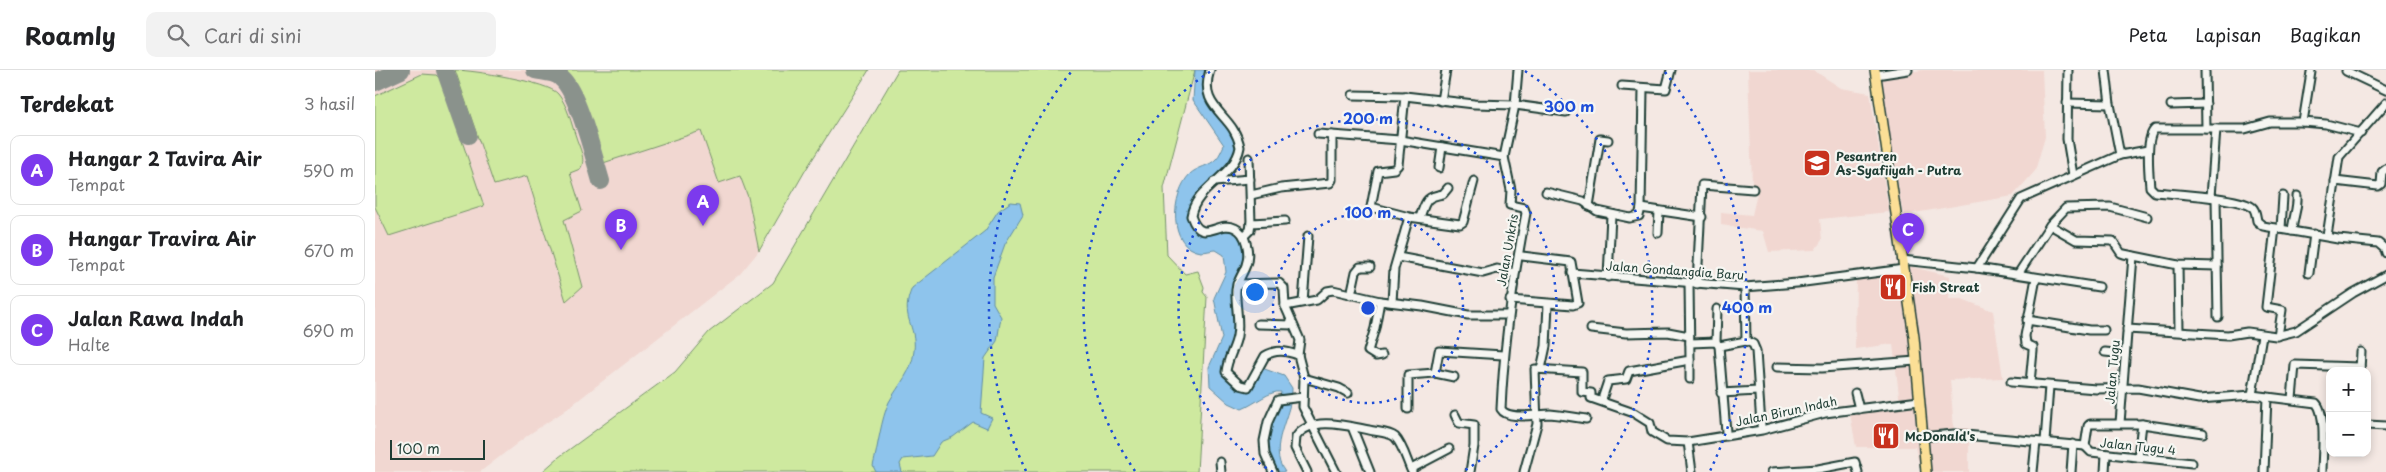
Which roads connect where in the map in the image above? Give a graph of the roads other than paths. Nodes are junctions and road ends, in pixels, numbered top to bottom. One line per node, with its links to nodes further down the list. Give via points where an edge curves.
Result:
1 (1210, 70): 44 (street, via 1206,92 1209,100 1234,130 1240,147 1231,167)
2 (1446, 70): 17 (street)
3 (1519, 70): 22 (street, Jalan Unkris)
4 (1671, 70): 13 (street, via 1666,89)
5 (1908, 70): 10 (street)
6 (2068, 70): 18 (street)
7 (2106, 70): 20 (street)
8 (2205, 70): 21 (street)
9 (2346, 71): 14 (street)
10 (1875, 72): 74 (main road)
11 (2311, 72): 25 (street)
12 (1621, 86): 13 (street)
13 (1643, 89): 53 (street)
14 (2386, 90)
15 (1353, 95): 16 (street)
16 (1405, 96): 17 (street); 31 (street)
17 (1441, 101): 22 (street)
18 (2067, 103): 20 (street); 40 (street, via 2068,149)
19 (2386, 103): 28 (street)
20 (2109, 104): 35 (street)
21 (2206, 104): 23 (street); 26 (street)
22 (1515, 105): 24 (street); 36 (street, Jalan Unkris)
23 (2171, 105)
24 (1566, 112)
25 (2303, 122): 27 (street, via 2270,122 2245,129); 28 (street)
26 (2206, 129): 27 (street); 34 (street, via 2155,128 2151,132)
27 (2216, 129): 51 (street)
28 (2361, 133): 43 (street, via 2339,157)
29 (1317, 134): 30 (street)
30 (1332, 135): 31 (street); 48 (street, via 1330,183)
31 (1400, 140): 33 (street); 56 (street, via 1398,165 1394,169 1378,171 1371,205)
32 (1608, 140): 52 (street, via 1599,139)
33 (1442, 147): 36 (street); 38 (street)
34 (2148, 150): 35 (street); 51 (street, via 2153,191)
35 (2120, 155): 40 (street)
36 (1504, 157): 79 (street, Jalan Unkris, via 1511,205 1526,210)
37 (1249, 158): 41 (street)
38 (1439, 168)
39 (2386, 169): 43 (street, via 2378,186)
40 (2073, 175): 78 (street, via 2021,199)
41 (1250, 179): 44 (street); 48 (street)
42 (1474, 181): 57 (street, via 1463,222 1456,224)
43 (2335, 181): 69 (street)
44 (1214, 182): 67 (street, via 1195,203 1193,220 1203,231 1229,226)
45 (1448, 188): 57 (street, via 1443,194 1427,199)
46 (1753, 189): 58 (street, via 1702,186)
47 (1546, 192): 52 (street, via 1578,199)
48 (1251, 195): 61 (street)
49 (2283, 196): 63 (street)
50 (2297, 196): 64 (street)
51 (2213, 198): 63 (street, via 2250,206 2259,224); 76 (street)
52 (1589, 206): 55 (street)
53 (1641, 208): 54 (street); 55 (street, via 1636,218)
54 (1659, 211): 58 (street); 65 (street)
55 (1611, 214): 84 (street)
56 (1409, 217): 57 (street); 73 (street)
57 (1420, 217)
58 (1702, 217): 87 (street)
59 (2147, 217): 62 (street, via 2110,207 2074,207 2063,210)
60 (1285, 221): 61 (street)
61 (1251, 223): 67 (street)
62 (2050, 226): 72 (street, via 2076,240 2113,241 2121,253); 82 (street)
63 (2278, 228): 64 (street); 108 (street, via 2266,307 2282,310)
64 (2292, 230): 66 (street)
65 (1658, 232)
66 (2314, 234): 69 (street); 80 (street)
67 (1244, 236): 86 (street, via 1247,264)
68 (1308, 236): 93 (street)
69 (2327, 236): 70 (street, via 2378,243)
70 (2386, 253)
71 (1523, 256): 81 (street, via 1571,262)
72 (2133, 256): 75 (street); 104 (street, Jalan Tugu)
73 (1398, 257): 79 (street, via 1483,274 1497,269); 94 (street)
74 (1903, 265): 78 (street, Jalan Gondangdia Baru); 88 (street, Jalan Gondangdia Baru, via 1797,283); 119 (main road)
75 (2178, 265): 76 (street); 106 (street)
76 (2217, 266): 99 (street)
77 (1370, 267): 90 (street, via 1360,267 1356,272)
78 (1977, 268): 82 (street, Jalan Gondangdia Baru)
79 (1514, 273): 91 (street, Jalan Unkris)
80 (2309, 273)
81 (1572, 274): 84 (street, Jalan Gondangdia Baru); 95 (street, via 1578,303)
82 (2018, 274): 85 (street, Jalan Gondangdia Baru)
83 (2386, 275): 108 (street, via 2296,331)
84 (1608, 277): 87 (street, Jalan Gondangdia Baru)
85 (2035, 278): 89 (street, Jalan Gondangdia Baru); 100 (street)
86 (1237, 284): 96 (street, via 1279,283 1284,288); 116 (street, via 1237,337 1227,374 1240,385 1248,387 1269,353 1279,351)
87 (1693, 284): 88 (street, Jalan Gondangdia Baru); 109 (street)
88 (1745, 287): 110 (street)
89 (2099, 287)
90 (1351, 295): 92 (street); 93 (street, via 1330,290 1317,300)
91 (1510, 300): 95 (street); 98 (street, Jalan Unkris)
92 (1380, 301): 94 (street); 114 (street, via 1368,351 1376,356)
93 (1303, 302): 96 (street)
94 (1392, 302): 98 (street, via 1468,316)
95 (1548, 304): 123 (street, via 1546,346)
96 (1285, 306): 102 (street)
97 (1717, 309): 111 (street)
98 (1508, 315): 117 (street, Jalan Unkris)
99 (2218, 317)
100 (2027, 320): 105 (street); 129 (street, via 2025,339 2033,350)
101 (1258, 324): 102 (street)
102 (1293, 325): 116 (street, via 1300,340)
103 (1591, 328): 109 (street, via 1626,333 1668,332)
104 (2127, 329): 106 (street); 115 (street, Jalan Tugu)
105 (2104, 330)
106 (2179, 331): 107 (street, via 2228,336 2247,332)
107 (2262, 335): 108 (street); 136 (street)
108 (2277, 336)
109 (1689, 339): 111 (street); 118 (street)
110 (1746, 341): 111 (street); 132 (street, via 1756,350)
111 (1717, 344): 134 (street)
112 (2105, 352): 115 (street)
113 (2361, 352): 122 (street)
114 (1382, 354)
115 (2125, 354): 131 (street, Jalan Tugu)
116 (1298, 355): 126 (street)
117 (1503, 355): 124 (street, via 1439,351); 146 (street, Jalan Unkris, via 1501,409 1506,414)
118 (1690, 360): 127 (street); 141 (street, via 1629,371 1627,380 1608,381)
119 (1916, 361): 120 (street, via 1822,368); 140 (main road)
120 (1777, 367)
121 (2328, 367): 139 (street, via 2295,365)
122 (2360, 367)
123 (1541, 369): 141 (street, via 1582,372 1582,392 1591,393 1591,398); 146 (street, via 1535,369)
124 (1435, 374): 125 (street); 143 (street, via 1408,375)
125 (1454, 377)
126 (1304, 378): 133 (street); 137 (street)
127 (1690, 379)
128 (2011, 382): 129 (street)
129 (2030, 383): 130 (street)
130 (2049, 386): 131 (street); 161 (street)
131 (2122, 390): 136 (street, via 2138,388 2211,400); 148 (street, Jalan Tugu)
132 (1758, 391): 134 (street); 150 (street)
133 (1348, 393)
134 (1721, 393): 157 (street)
135 (1855, 393): 144 (street)
136 (2252, 396): 138 (street)
137 (1303, 397): 154 (street, via 1303,407); 172 (street, via 1278,400 1268,422 1263,441)
138 (2267, 397): 139 (street); 184 (street)
139 (2292, 399): 151 (street, via 2318,404)
140 (1919, 401): 144 (street, Jalan Birun Indah); 158 (main road)
141 (1604, 402): 159 (street, Jalan Birun Indah, via 1650,423 1651,432 1661,439)
142 (1720, 406): 157 (street)
143 (1408, 409)
144 (1859, 409): 157 (street, Jalan Birun Indah, via 1825,413 1761,430)
145 (1455, 415): 176 (street, via 1459,423 1474,425)
146 (1536, 417): 147 (street, Jalan Unkris, via 1549,414); 177 (street, via 1536,432)
147 (1586, 419)
148 (2120, 423): 149 (street, Jalan Tugu 4); 163 (street, Jalan Tugu, via 2088,425)
149 (2142, 424): 156 (street, Jalan Tugu 4); 166 (street)
150 (1761, 425)
151 (2326, 425): 185 (street)
152 (2371, 425): 153 (street)
153 (2386, 426)
154 (1312, 427): 155 (street, via 1325,424); 173 (street, via 1299,432 1295,440 1295,448); 174 (street)
155 (1352, 427): 170 (street, via 1395,437); 175 (street)
156 (2203, 432)
157 (1724, 434): 159 (street, Jalan Birun Indah)
158 (1921, 436): 160 (street, via 1954,434); 180 (main road)
159 (1688, 442): 178 (street)
160 (2036, 442): 161 (street); 181 (street)
161 (2045, 442): 162 (street)
162 (2073, 444): 163 (street); 182 (street)
163 (2085, 446): 165 (street, Jalan Tugu 4, via 2089,451)
164 (1449, 449): 170 (street)
165 (2106, 454): 166 (street, Jalan Tugu 4); 183 (street)
166 (2139, 457): 168 (street, Jalan Tugu 4)
167 (1220, 462): 171 (street)
168 (2192, 463)
169 (1857, 469): 179 (street, via 1855,462)
170 (1412, 471)
171 (1221, 472)
172 (1273, 472)
173 (1307, 472)
174 (1336, 472)
175 (1370, 472)
176 (1470, 472)
177 (1525, 472)
178 (1692, 472)
179 (1776, 472)
180 (1926, 472)
181 (2033, 472)
182 (2071, 472)
183 (2105, 472)
184 (2264, 472)
185 (2322, 472)

